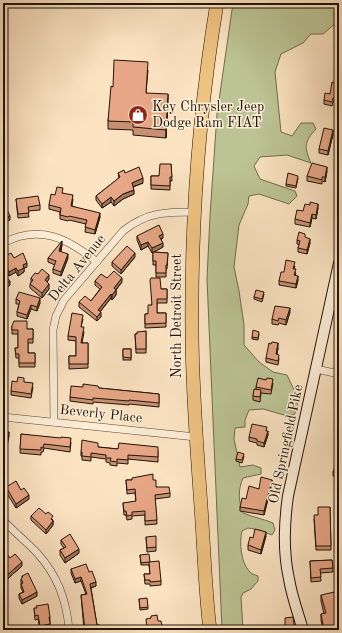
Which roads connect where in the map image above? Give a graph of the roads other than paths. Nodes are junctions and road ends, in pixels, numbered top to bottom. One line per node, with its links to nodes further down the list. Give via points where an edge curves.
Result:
1 (217, 3): 2 (highway, North Detroit Street, via 202,116)
2 (194, 212): 4 (street, Delta Avenue, via 162,212 140,219 123,231); 10 (highway, North Detroit Street, via 192,330)
3 (3, 243): 4 (street, via 29,235 55,237 71,243)
4 (97, 262): 9 (street, Delta Avenue, via 64,300 54,322)
5 (339, 264): 6 (street, Old Springfield Pike)
6 (316, 369): 7 (street); 14 (street, Old Springfield Pike, via 288,496 286,516 286,565)
7 (339, 374)
8 (3, 417): 9 (street, Beverly Place)
9 (54, 422): 10 (street, Beverly Place)
10 (196, 437): 13 (highway, North Detroit Street)
11 (3, 520): 12 (street, via 38,554 52,573 62,595)
12 (69, 630)
13 (210, 630)
14 (303, 630)

